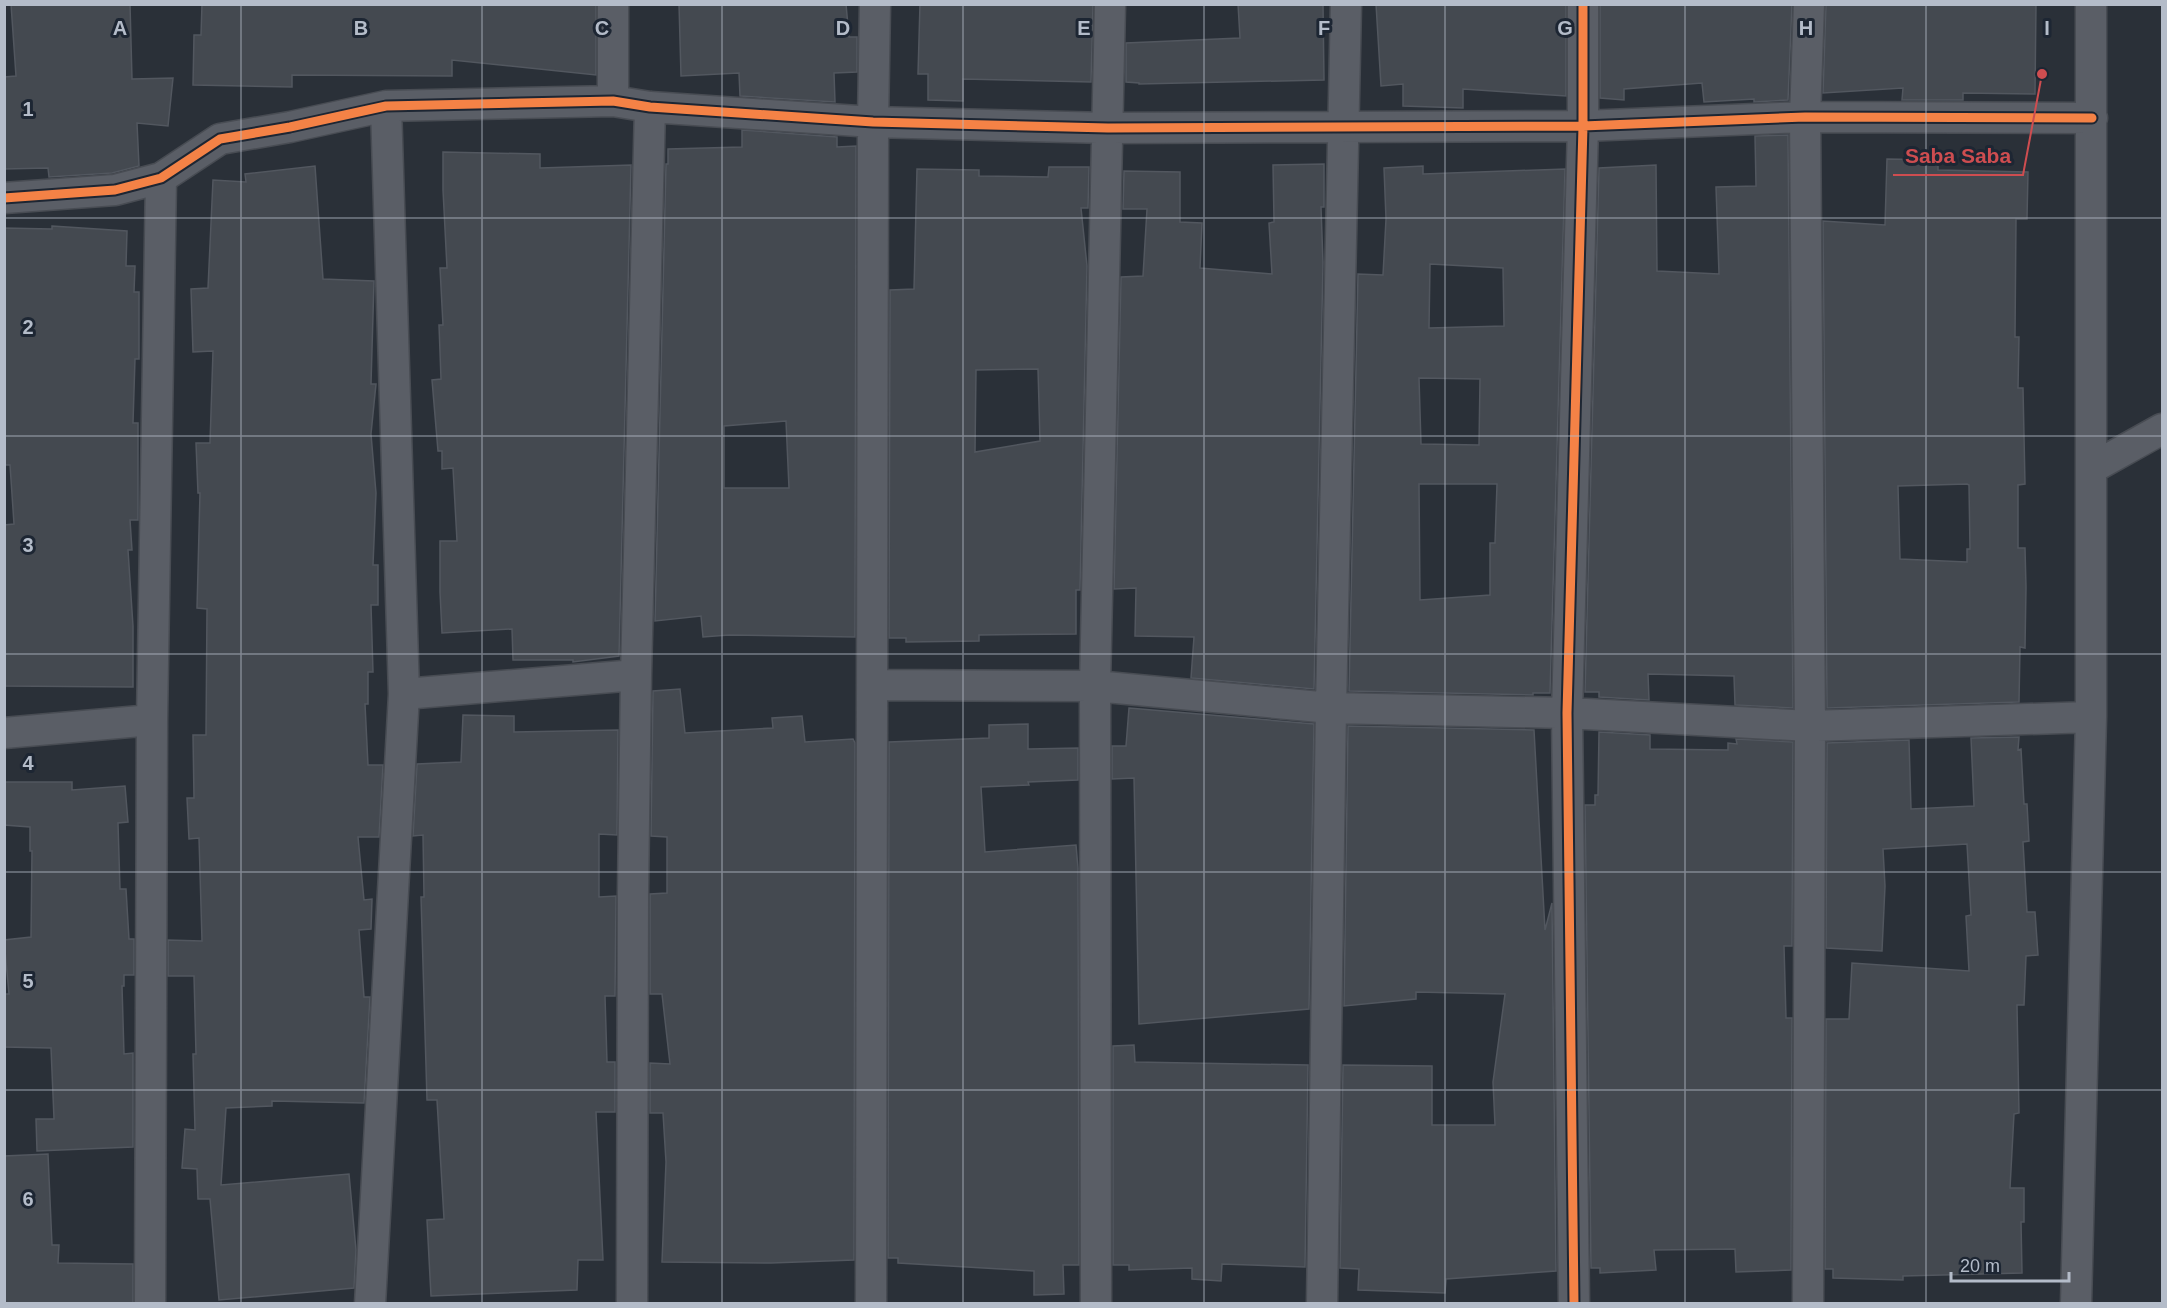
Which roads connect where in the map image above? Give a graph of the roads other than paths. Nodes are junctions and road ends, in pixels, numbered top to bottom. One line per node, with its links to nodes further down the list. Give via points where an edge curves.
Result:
1 (613, 4): 8 (street)
2 (875, 4): 13 (street)
3 (1110, 4): 16 (street)
4 (1346, 4): 15 (street)
5 (1583, 4): 14 (street)
6 (1809, 4): 11 (street)
7 (2091, 4): 12 (street)
8 (613, 101): 9 (street); 10 (street)
9 (386, 106): 17 (street, via 220,139); 24 (street)
10 (650, 107): 13 (street); 21 (street)
11 (1805, 117): 12 (street); 14 (street); 29 (street)
12 (2092, 118): 20 (street)
13 (873, 122): 16 (street); 22 (street)
14 (1583, 126): 15 (street); 26 (street)
15 (1345, 127): 16 (street); 25 (street)
16 (1108, 128): 23 (street)
17 (160, 178): 18 (street, via 115,190); 28 (street)
18 (4, 198)
19 (2163, 429): 20 (street)
20 (2092, 468): 27 (street)
21 (636, 675): 24 (street); 33 (street)
22 (873, 685): 23 (street); 34 (street)
23 (1095, 686): 25 (street); 35 (street)
24 (404, 694): 32 (street)
25 (1331, 708): 26 (street); 36 (street)
26 (1567, 713): 29 (street); 37 (street)
27 (2091, 717): 29 (street); 39 (street)
28 (152, 720): 30 (street); 31 (street)
29 (1810, 726): 38 (street)
30 (4, 733)
31 (150, 1304)
32 (370, 1304)
33 (632, 1304)
34 (871, 1304)
35 (1096, 1304)
36 (1322, 1304)
37 (1574, 1304)
38 (1808, 1304)
39 (2076, 1304)

